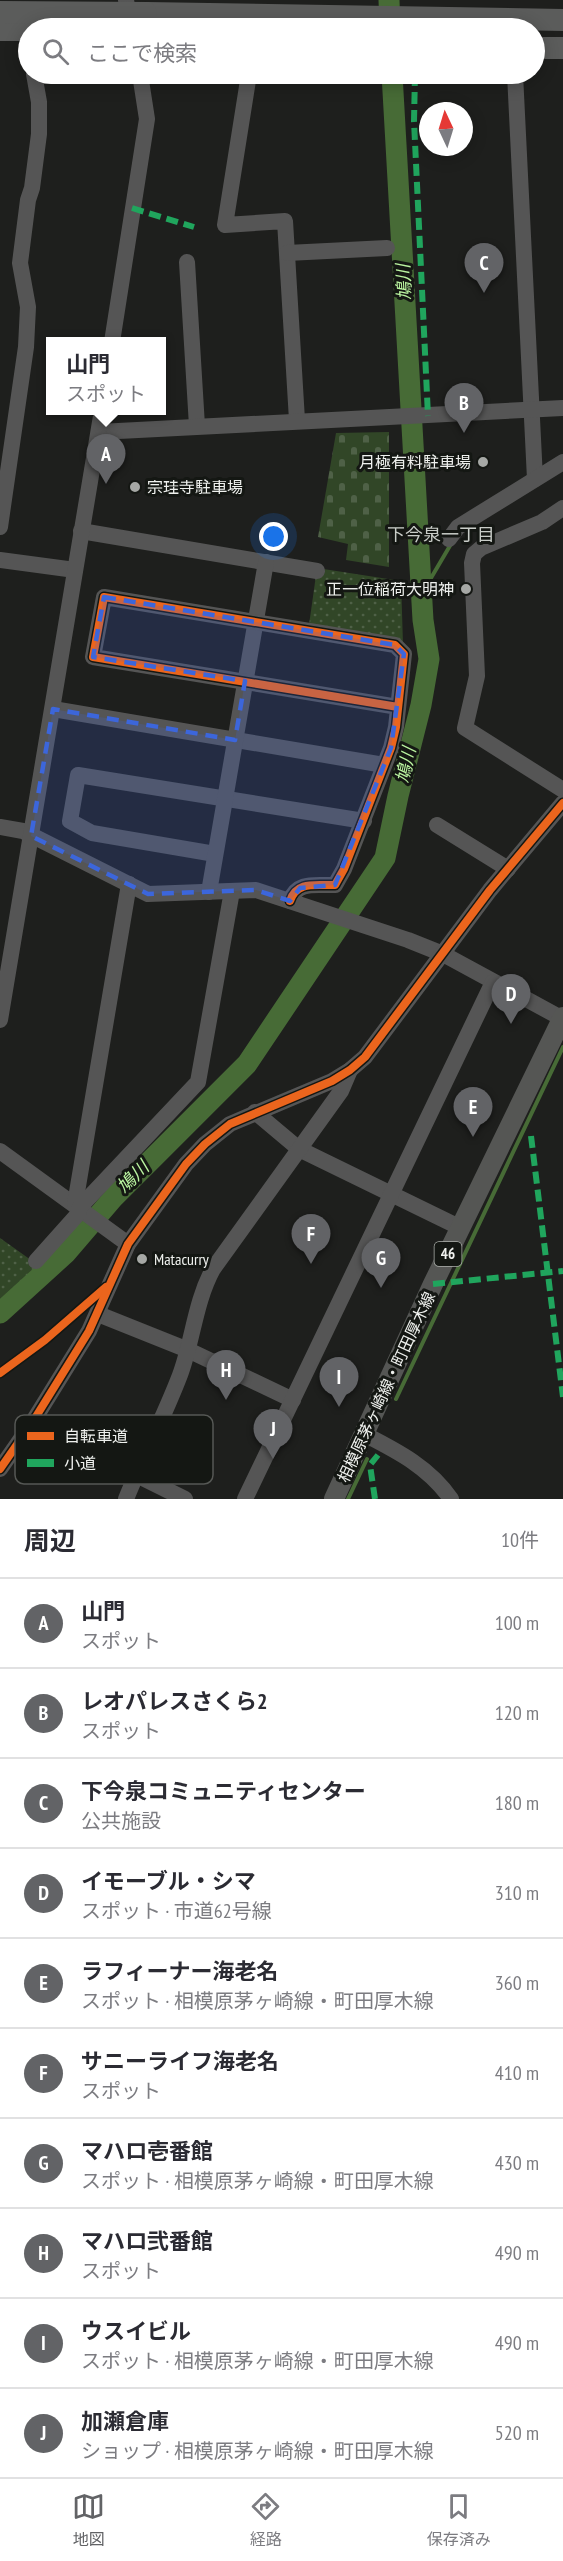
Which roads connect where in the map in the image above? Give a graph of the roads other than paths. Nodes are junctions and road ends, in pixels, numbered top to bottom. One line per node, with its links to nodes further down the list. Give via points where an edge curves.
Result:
1 (126, 0): 7 (street)
2 (563, 6): 5 (highway, via 486,6)
3 (259, 8): 5 (highway); 8 (highway)
4 (0, 12): 6 (highway, bridge)
5 (424, 17): 9 (highway)
6 (93, 18)
7 (137, 18)
8 (167, 18)
9 (453, 18)
10 (545, 20): 11 (highway)
11 (563, 20)
12 (0, 30): 13 (highway)
13 (18, 30)
14 (545, 35): 15 (highway)
15 (563, 35)
16 (545, 48): 17 (highway)
17 (563, 48)
18 (36, 84): 35 (street, via 39,134 20,263 28,307 26,347)
19 (142, 84): 25 (street, via 147,119)
20 (247, 84): 23 (street, via 225,225 285,221)
21 (515, 84): 27 (street)
22 (387, 248): 23 (street)
23 (287, 253): 29 (street)
24 (187, 262): 30 (street)
25 (113, 337)
26 (563, 408): 27 (street)
27 (531, 409): 29 (street); 33 (street)
28 (101, 415): 31 (street)
29 (297, 420): 30 (street)
30 (196, 426): 31 (street)
31 (99, 432): 36 (street)
32 (563, 462): 33 (street)
33 (535, 479): 37 (street, via 458,527)
34 (563, 508): 48 (street, via 474,554 477,676 465,728)
35 (0, 527)
36 (81, 531): 39 (street); 40 (street)
37 (449, 539)
38 (0, 560): 40 (street)
39 (266, 562): 41 (street); 42 (street)
40 (75, 570): 45 (street)
41 (317, 571)
42 (256, 622): 43 (street); 43 (street, via 104,597 93,657); 44 (street, via 395,645 404,654)
43 (246, 681): 44 (street); 46 (street)
44 (398, 707): 47 (street)
45 (53, 709): 46 (street); 54 (street)
46 (235, 740): 47 (street); 49 (street)
47 (384, 765): 51 (street)
48 (563, 790)
49 (225, 800): 51 (street); 55 (street); 55 (street, via 78,775 70,821 92,833)
50 (560, 814): 56 (street)
51 (364, 821): 60 (street, via 335,885 304,886 294,891)
52 (437, 825): 56 (street)
53 (0, 827): 54 (street)
54 (31, 836): 57 (street); 64 (street)
55 (215, 854): 59 (street)
56 (508, 869): 61 (street)
57 (129, 884): 59 (street, via 148,894); 70 (street)
58 (232, 891): 59 (street); 60 (street, via 256,890); 70 (street, via 198,1083)
59 (209, 892)
60 (290, 901): 61 (street)
61 (442, 954): 62 (street); 65 (street, via 365,1057)
62 (494, 982): 63 (street); 69 (street)
63 (563, 1018): 71 (main road, 相模原茅ヶ崎線・町田厚木線 / 46)
64 (0, 1020)
65 (350, 1070): 66 (street); 67 (street, via 341,1091)
66 (255, 1112): 67 (street); 72 (street, via 230,1124 205,1144)
67 (299, 1149): 69 (street); 75 (street, via 203,1287)
68 (0, 1151): 70 (street)
69 (392, 1194): 71 (street); 76 (street)
70 (80, 1207): 72 (street); 73 (street)
71 (461, 1228): 79 (main road, 相模原茅ヶ崎線・町田厚木線 / 46)
72 (128, 1244): 74 (street)
73 (36, 1261)
74 (98, 1314): 75 (street); 77 (street)
75 (188, 1350): 76 (street); 78 (street)
76 (293, 1400): 86 (street)
77 (37, 1415)
78 (162, 1415)
79 (364, 1434): 87 (main road, 相模原茅ヶ崎線・町田厚木線 / 46); 88 (street, via 429,1473)
80 (15, 1447): 81 (street)
81 (0, 1469)
82 (132, 1484): 84 (street)
83 (152, 1484): 85 (street)
84 (126, 1499)
85 (185, 1499)
86 (245, 1499)
87 (334, 1499)
88 (451, 1499)

